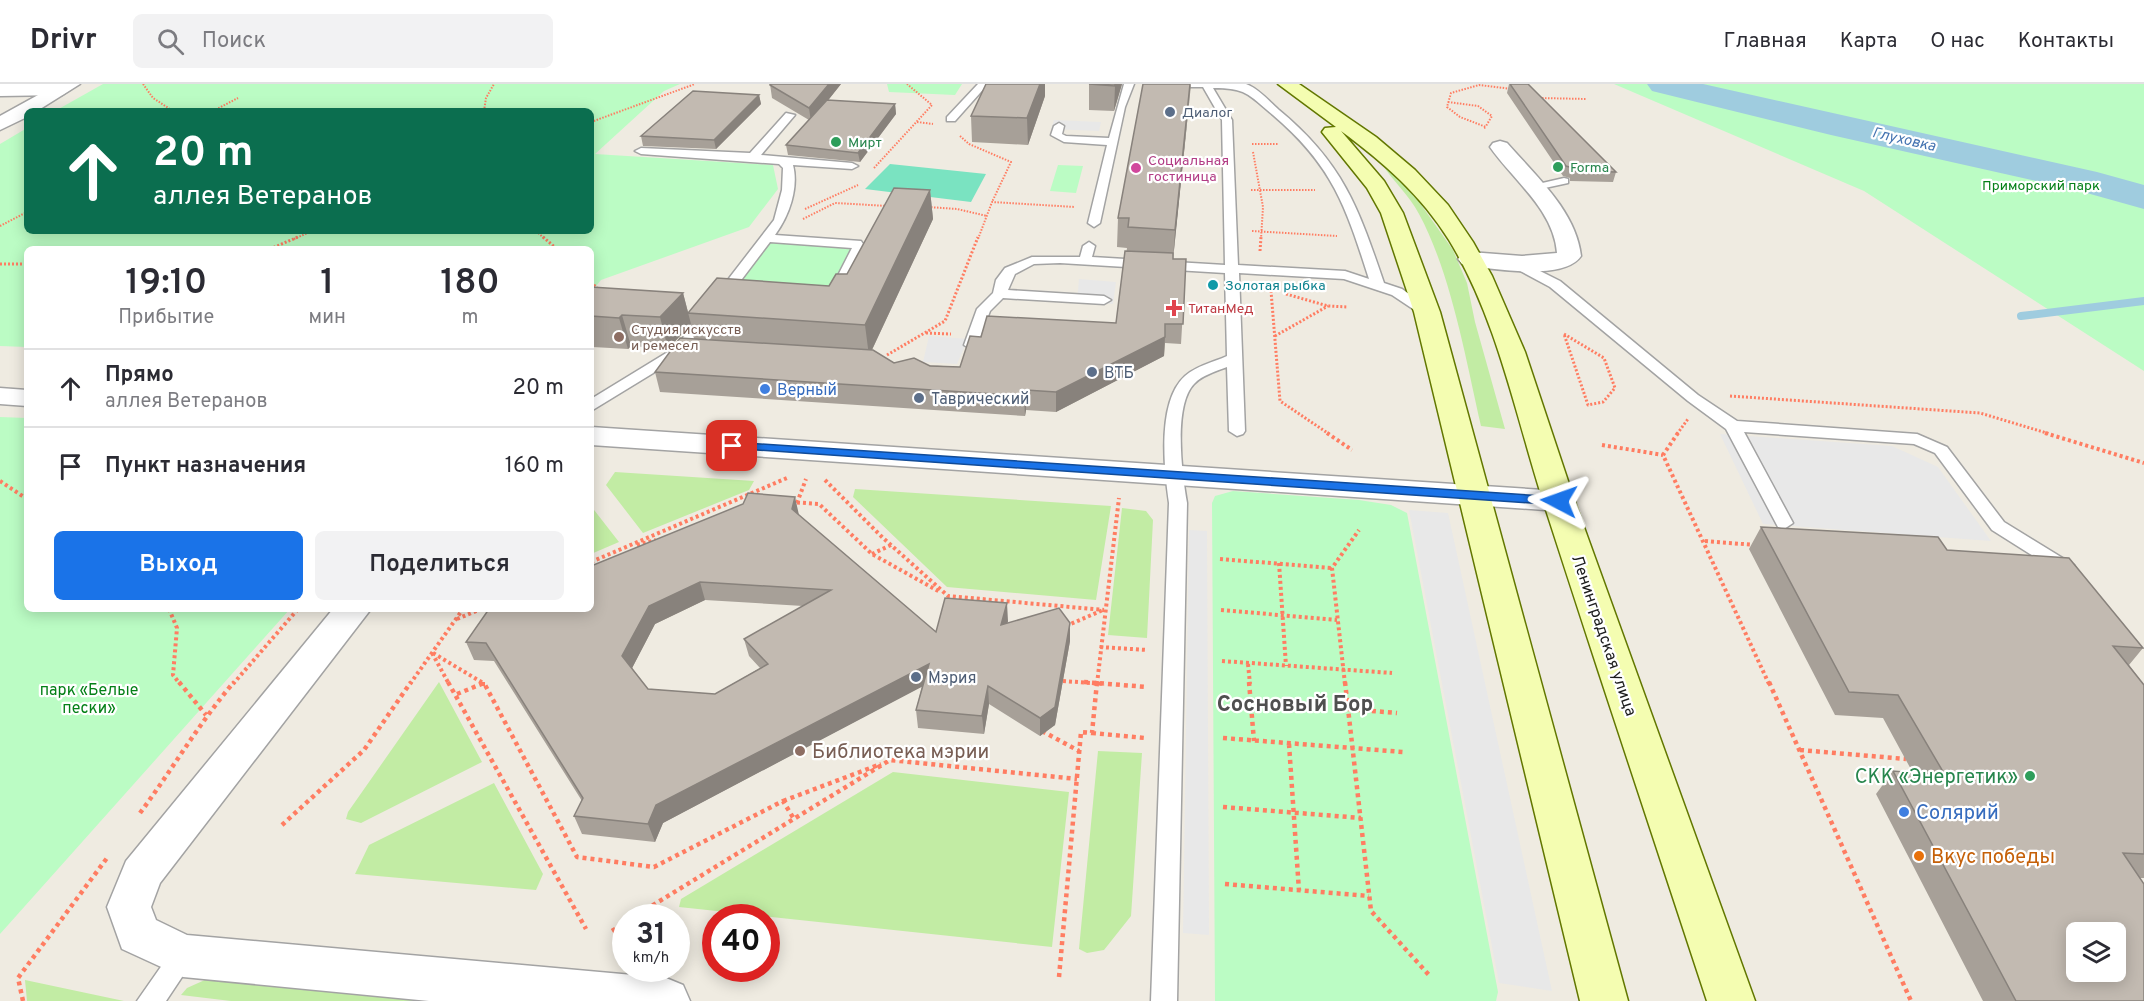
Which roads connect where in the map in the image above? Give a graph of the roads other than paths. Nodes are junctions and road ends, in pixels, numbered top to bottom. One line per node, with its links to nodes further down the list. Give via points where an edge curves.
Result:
1 (983, 84): 12 (lane)
2 (1129, 84): 15 (lane)
3 (1164, 84): 6 (lane)
4 (1241, 85): 6 (lane); 32 (lane, via 1283,118 1329,168 1353,209)
5 (66, 86): 8 (street); 9 (street)
6 (1208, 87): 31 (lane, via 1227,120)
7 (1294, 89): 19 (main road, Ленинградская улица); 21 (main road, Ленинградская улица)
8 (0, 90)
9 (28, 108)
10 (24, 110): 13 (street)
11 (790, 116): 18 (lane)
12 (951, 119)
13 (0, 124)
14 (1059, 126): 15 (lane, via 1056,135 1064,140)
15 (1113, 142): 25 (lane)
16 (1500, 147): 24 (street)
17 (641, 151): 18 (lane)
18 (753, 158): 20 (lane)
19 (1389, 159): 21 (main road, via 1369,158); 28 (main road, Ленинградская улица, via 1441,211)
20 (782, 161): 22 (lane); 26 (lane, via 789,167 788,190 780,220)
21 (1357, 163): 38 (main road, Ленинградская улица, via 1392,213)
22 (852, 166)
23 (1564, 181): 24 (lane)
24 (1532, 187): 30 (street, via 1568,237 1569,256 1563,261)
25 (1094, 223)
26 (766, 238): 34 (lane); 37 (lane, via 856,244 860,248 832,299)
27 (1089, 246): 29 (lane)
28 (1470, 259): 30 (street); 51 (main road, Ленинградская улица, via 1515,366)
29 (1085, 261): 31 (lane); 33 (lane, via 1032,260 1017,265 1008,272)
30 (1514, 262): 46 (lane, via 1555,284 1699,403)
31 (1233, 268): 32 (lane, via 1345,275); 42 (lane)
32 (1378, 285): 38 (lane, via 1404,296)
33 (1000, 294): 36 (lane); 39 (lane, via 984,309)
34 (722, 295): 35 (lane); 40 (lane)
35 (745, 296)
36 (1104, 300)
37 (825, 302)
38 (1426, 312): 50 (main road, Ленинградская улица)
39 (971, 345)
40 (681, 350): 41 (lane); 45 (lane)
41 (705, 352)
42 (1236, 358): 47 (lane); 49 (lane, via 1189,380 1180,393)
43 (0, 396): 44 (street)
44 (24, 398)
45 (594, 404)
46 (1733, 426): 52 (lane); 53 (lane, via 1917,438 1941,450 1998,526)
47 (1237, 431)
48 (594, 436): 49 (street)
49 (1173, 475): 50 (street); 58 (lane, via 1178,503)
50 (1476, 496): 51 (street); 59 (main road, Ленинградская улица)
51 (1559, 501): 60 (main road, Ленинградская улица)
52 (1784, 523)
53 (2079, 576)
54 (351, 612): 55 (street, via 141,874 129,907 138,934)
55 (183, 956): 56 (lane); 57 (street)
56 (150, 1001)
57 (666, 1001)
58 (1164, 1001)
59 (1604, 1001)
60 (1731, 1001)

